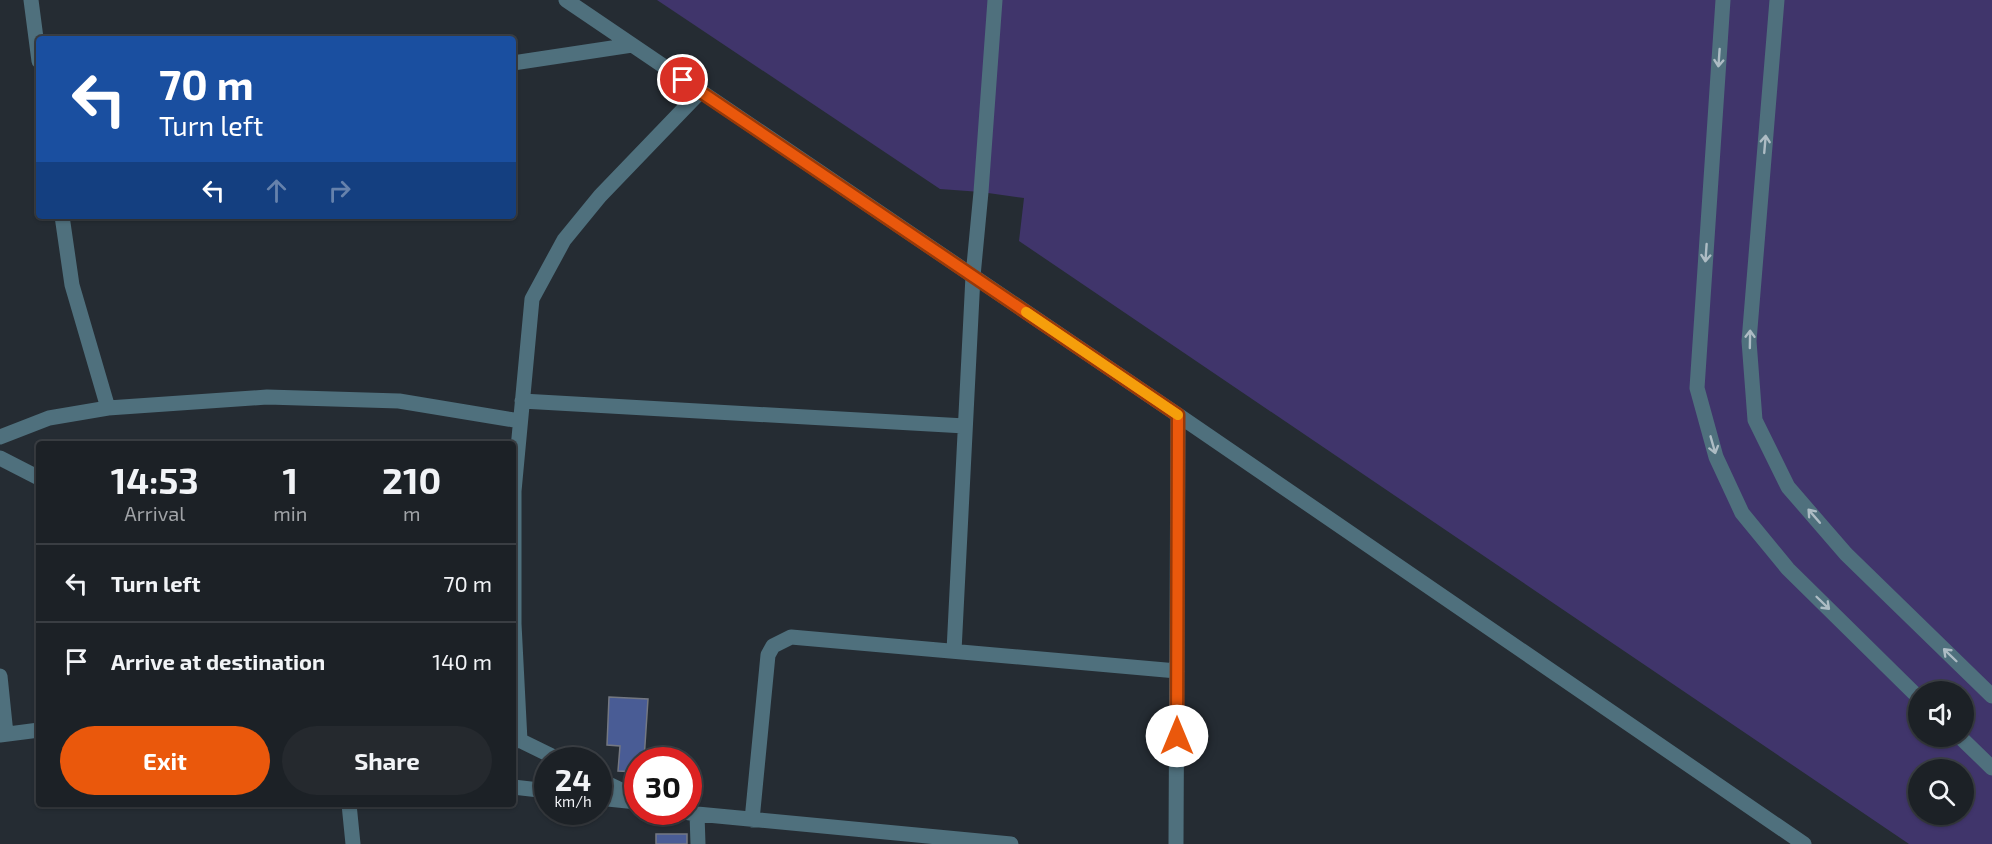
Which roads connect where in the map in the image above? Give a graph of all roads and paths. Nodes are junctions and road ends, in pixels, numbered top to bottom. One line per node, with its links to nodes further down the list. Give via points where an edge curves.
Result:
1 (31, 0): 6 (street)
2 (566, 0): 7 (street)
3 (996, 0): 11 (street)
4 (1723, 0): 24 (street, one-way to 24, via 1697,388 1716,457 1742,513 1788,569)
5 (1777, 0): 25 (street, one-way to 5, via 1846,554 1788,487 1755,420 1749,341)
6 (36, 38)
7 (632, 45): 8 (street); 9 (street)
8 (516, 63)
9 (701, 92): 11 (street); 12 (street, via 600,196 564,240 532,299)
10 (62, 219): 13 (street, via 72,285)
11 (973, 276): 14 (street); 16 (street)
12 (522, 401): 15 (street); 16 (street)
13 (108, 408): 15 (street, via 267,397 399,401); 17 (street, via 49,418)
14 (1178, 415): 22 (street); 43 (street)
15 (520, 421): 19 (street)
16 (965, 426): 21 (street)
17 (0, 437)
18 (0, 458): 20 (street)
19 (516, 468)
20 (36, 476)
21 (954, 651): 22 (street); 36 (street, via 791,638 773,646 768,655)
22 (1177, 671): 42 (street)
23 (0, 676): 27 (street)
24 (1908, 688)
25 (1992, 696)
26 (36, 730): 27 (street)
27 (3, 734)
28 (516, 739): 30 (street)
29 (1970, 747): 31 (street)
30 (534, 748)
31 (1992, 768)
32 (516, 787): 33 (street)
33 (534, 789)
34 (349, 807): 39 (street)
35 (702, 814): 36 (street)
36 (752, 820): 38 (street)
37 (694, 825): 40 (street)
38 (917, 840): 41 (street)
39 (353, 844)
40 (698, 844)
41 (1011, 844)
42 (1176, 844)
43 (1804, 844)

